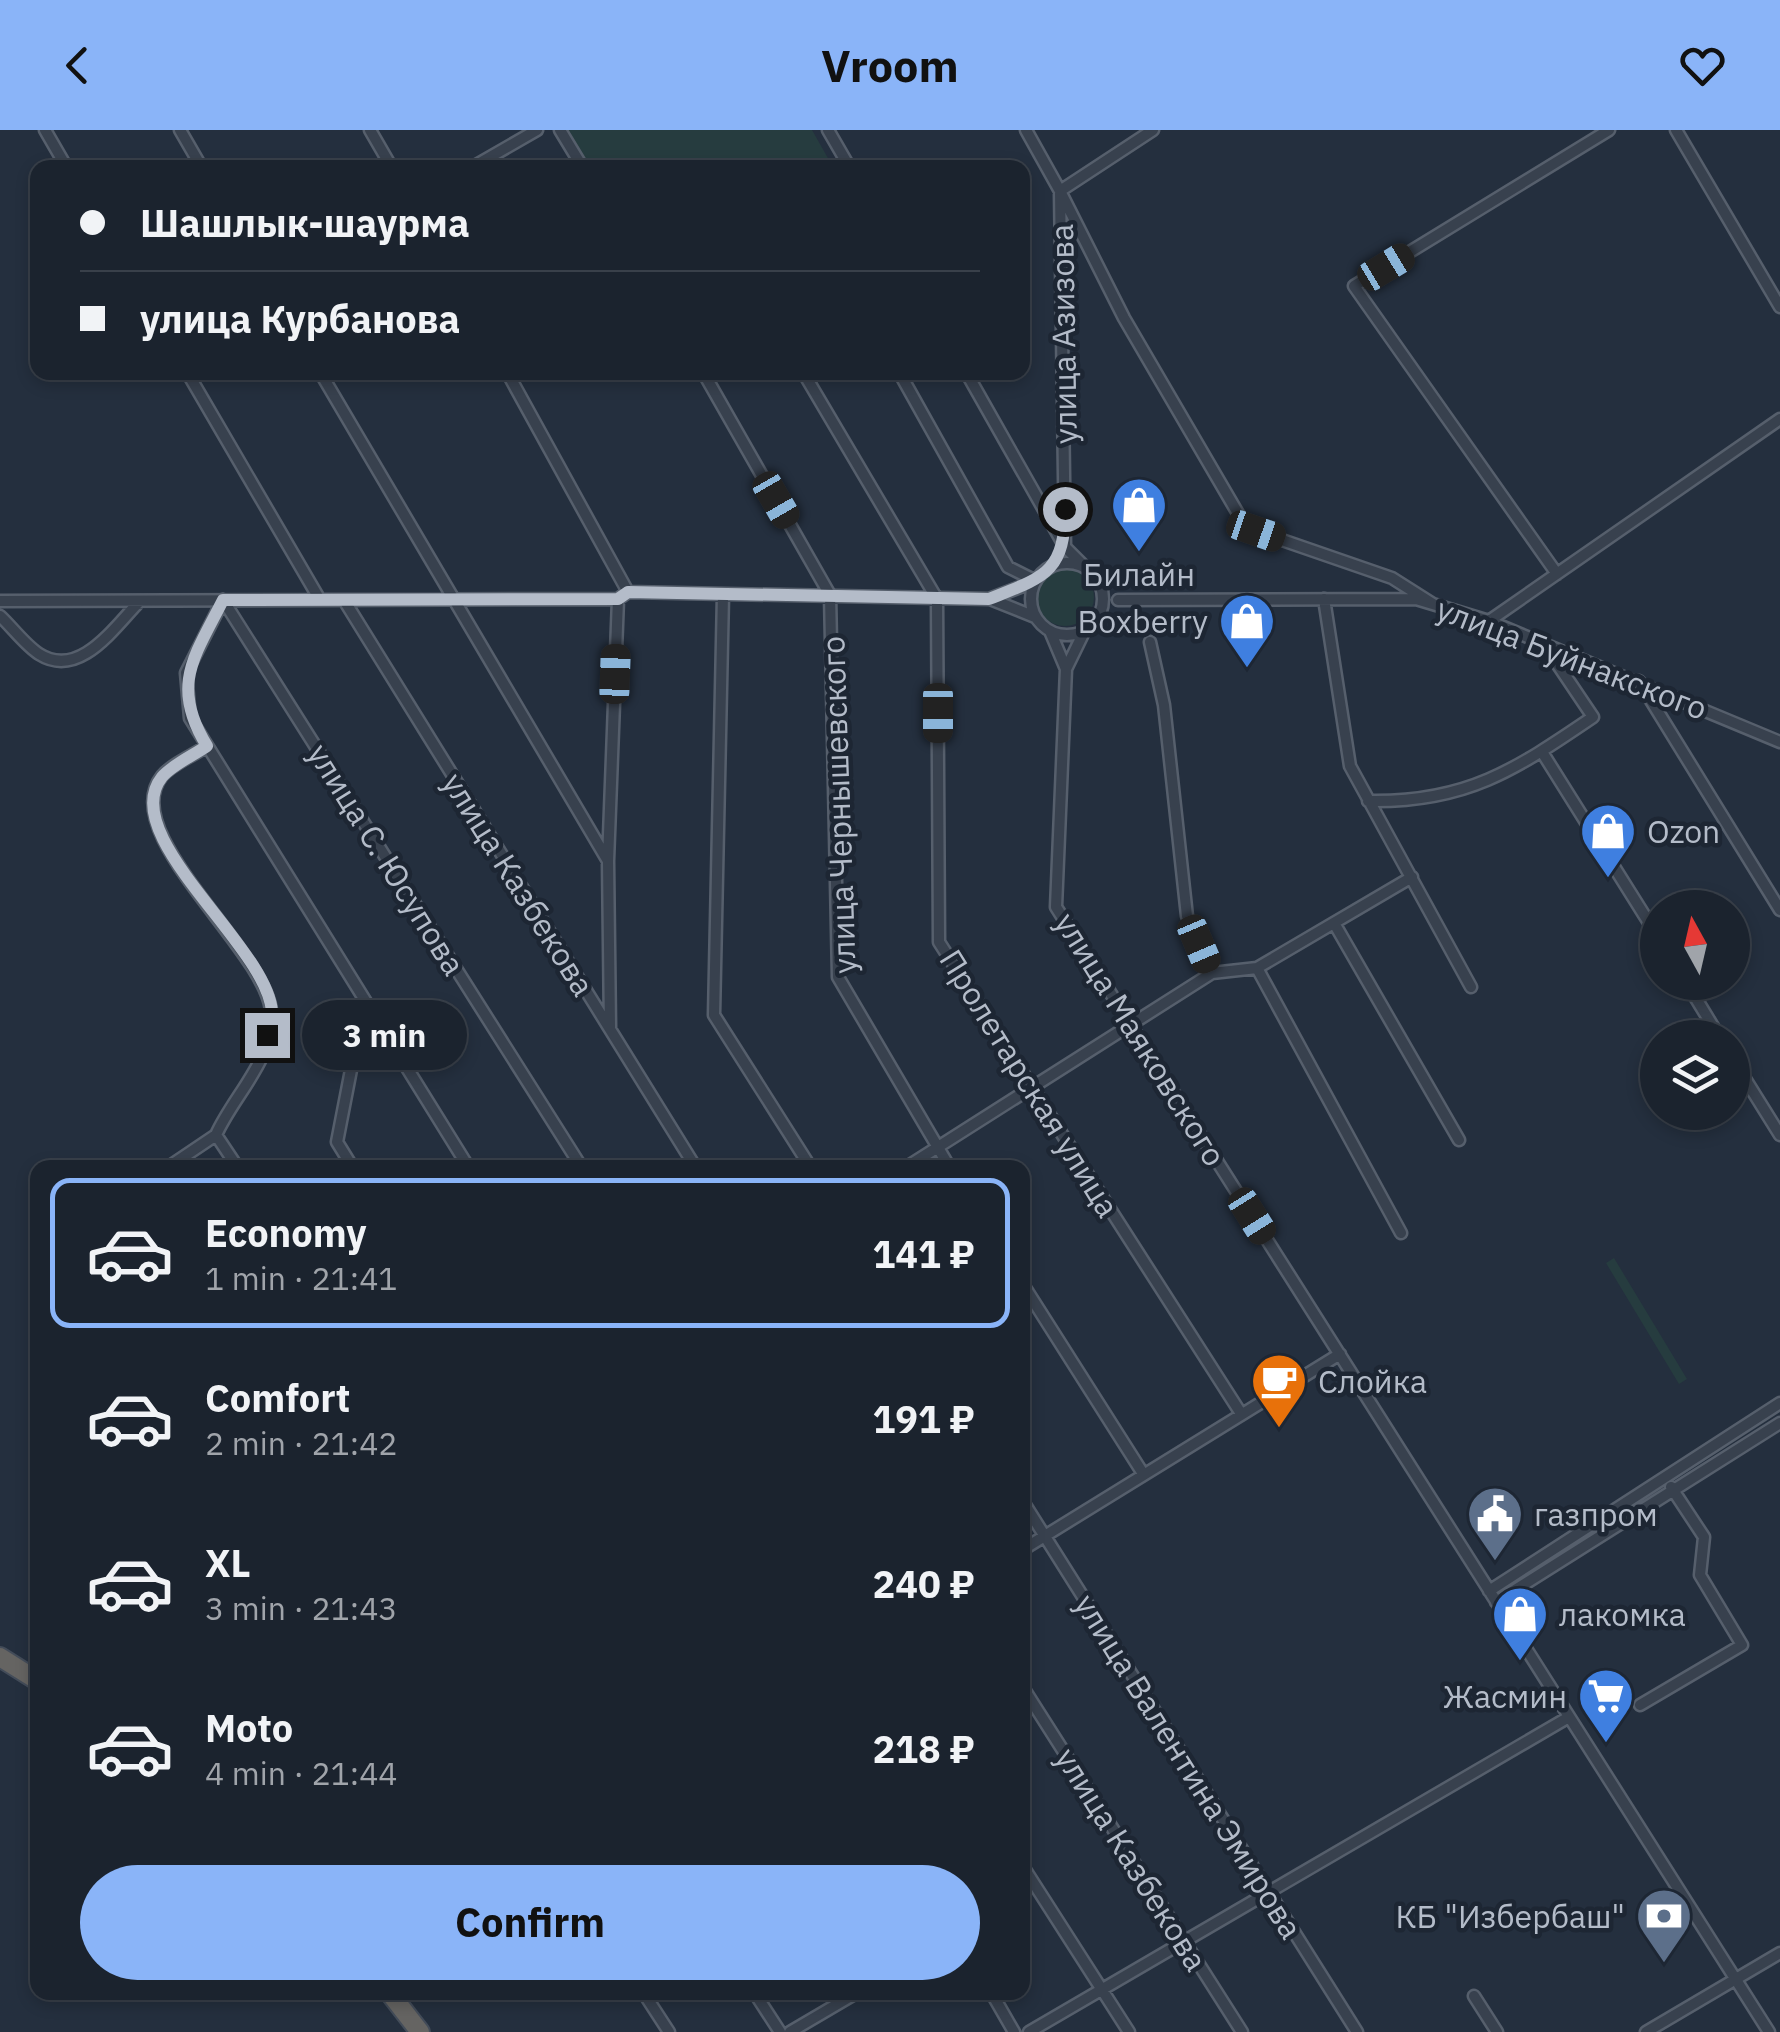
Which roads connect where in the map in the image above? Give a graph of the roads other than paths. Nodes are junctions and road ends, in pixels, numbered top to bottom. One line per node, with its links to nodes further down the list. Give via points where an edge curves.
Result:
1 (45, 130): 11 (street)
2 (180, 130): 12 (street)
3 (370, 130): 13 (street)
4 (537, 130): 14 (street)
5 (560, 130): 15 (street)
6 (828, 130): 16 (street)
7 (1026, 130): 17 (street, улица Азизова)
8 (1152, 130): 17 (street)
9 (1609, 130): 30 (street, via 1354,286)
10 (1676, 130): 18 (street)
11 (62, 160)
12 (197, 160)
13 (387, 160)
14 (484, 160)
15 (578, 160)
16 (845, 160)
17 (1060, 190): 27 (street, улица Азизова); 45 (street, via 1124,318 1243,522 1392,578)
18 (1780, 307)
19 (192, 380): 41 (street)
20 (325, 380): 35 (street)
21 (510, 380): 34 (street)
22 (708, 380): 32 (street)
23 (808, 380): 36 (street)
24 (902, 380): 31 (street, via 1008,568)
25 (971, 380): 27 (street)
26 (1780, 419): 30 (street)
27 (1065, 547): 28 (street); 29 (street)
28 (1051, 566): 29 (street, via 1077,564); 31 (street)
29 (1092, 574): 43 (street); 46 (street, via 1103,601)
30 (1556, 574): 49 (street)
31 (1036, 581): 37 (street); 48 (street)
32 (830, 594): 33 (street); 36 (street); 76 (street, улица Чернышевского, via 838,977)
33 (722, 595): 34 (street); 83 (street, via 714,1015)
34 (623, 596): 35 (street); 60 (street)
35 (450, 599): 42 (street); 60 (street)
36 (937, 599): 37 (street); 71 (street, Пролетарская улица, via 939,942)
37 (989, 599): 48 (street)
38 (1324, 599): 43 (street, улица Буйнакского); 45 (street, улица Буйнакского); 59 (street, via 1350,766)
39 (140, 600): 40 (street); 44 (street); 47 (street, via 84,657 63,660 40,655)
40 (223, 600): 41 (street); 57 (street, via 186,673 190,718); 81 (street, улица С. Юсупова)
41 (320, 600): 42 (street)
42 (344, 600): 70 (street, улица Казбекова)
43 (1118, 600): 46 (street)
44 (0, 601)
45 (1433, 604): 49 (street, улица Буйнакского)
46 (1100, 614): 50 (street)
47 (0, 616)
48 (1035, 617): 51 (street)
49 (1489, 621): 53 (street, улица Буйнакского)
50 (1085, 630): 51 (street); 54 (street)
51 (1050, 631): 54 (street)
52 (1150, 642): 66 (street, via 1164,705 1187,916)
53 (1557, 650): 55 (street, улица Буйнакского); 58 (street, via 1556,662 1594,715)
54 (1066, 669): 69 (street, улица Маяковского, via 1056,907)
55 (1638, 680): 56 (street, улица Буйнакского); 63 (street)
56 (1780, 742)
57 (207, 746): 68 (street); 74 (street, via 162,776 152,800 158,835 258,974 272,1012 263,1058)
58 (1542, 752): 59 (street, via 1476,788 1407,802); 62 (street)
59 (1368, 801): 61 (street)
60 (608, 862): 70 (street)
61 (1412, 877): 64 (street); 67 (street)
62 (1640, 908)
63 (1780, 910)
64 (1334, 923): 65 (street); 75 (street)
65 (1258, 968): 66 (street); 86 (street)
66 (1212, 973): 69 (street)
67 (1471, 987)
68 (364, 1003): 79 (street, via 337,1142); 80 (street)
69 (1130, 1024): 71 (street); 88 (street, улица Маяковского)
70 (610, 1030): 82 (street, улица Казбекова)
71 (1032, 1086): 76 (street); 90 (street, Пролетарская улица)
72 (1750, 1086): 73 (street)
73 (1780, 1134)
74 (216, 1135): 77 (street); 78 (street)
75 (1459, 1140)
76 (937, 1147): 84 (street); 85 (street, улица Чернышевского)
77 (179, 1160)
78 (233, 1160)
79 (349, 1160)
80 (464, 1160)
81 (577, 1160)
82 (691, 1160)
83 (806, 1160)
84 (917, 1160)
85 (945, 1160)
86 (1401, 1234)
87 (1030, 1296): 93 (street)
88 (1340, 1354): 90 (street); 99 (street, улица Маяковского)
89 (1780, 1403): 91 (street)
90 (1240, 1412): 93 (street)
91 (1764, 1414): 92 (street); 94 (street)
92 (1777, 1425): 95 (street)
93 (1142, 1472): 97 (street)
94 (1665, 1478): 95 (street); 99 (street)
95 (1673, 1490): 100 (street); 104 (street, via 1704,1537 1700,1574 1742,1645)
96 (1030, 1512): 97 (street, улица Валентина Эмирова)
97 (1045, 1535): 98 (street); 107 (street, улица Валентина Эмирова)
98 (1030, 1545)
99 (1489, 1590): 100 (street, улица Маяковского)
100 (1496, 1602): 105 (street, улица Маяковского)
101 (0, 1656): 102 (highway)
102 (30, 1676)
103 (1030, 1699): 108 (street, улица Казбекова)
104 (1640, 1705)
105 (1569, 1717): 107 (street); 110 (street, улица Маяковского)
106 (1030, 1877): 111 (street)
107 (1266, 1890): 108 (street); 126 (street, улица Валентина Эмирова)
108 (1183, 1940): 111 (street); 125 (street, улица Казбекова)
109 (1780, 1953): 110 (street)
110 (1736, 1979): 128 (street); 129 (street, улица Маяковского)
111 (1102, 1989): 123 (street); 124 (street)
112 (1474, 1996): 127 (street)
113 (395, 2000): 118 (highway)
114 (649, 2000): 119 (street)
115 (759, 2000): 120 (street)
116 (844, 2000): 121 (street)
117 (996, 2000): 122 (street)
118 (420, 2032)
119 (669, 2032)
120 (780, 2032)
121 (790, 2032)
122 (1014, 2032)
123 (1030, 2032)
124 (1128, 2032)
125 (1242, 2032)
126 (1357, 2032)
127 (1496, 2032)
128 (1646, 2032)
129 (1770, 2032)

